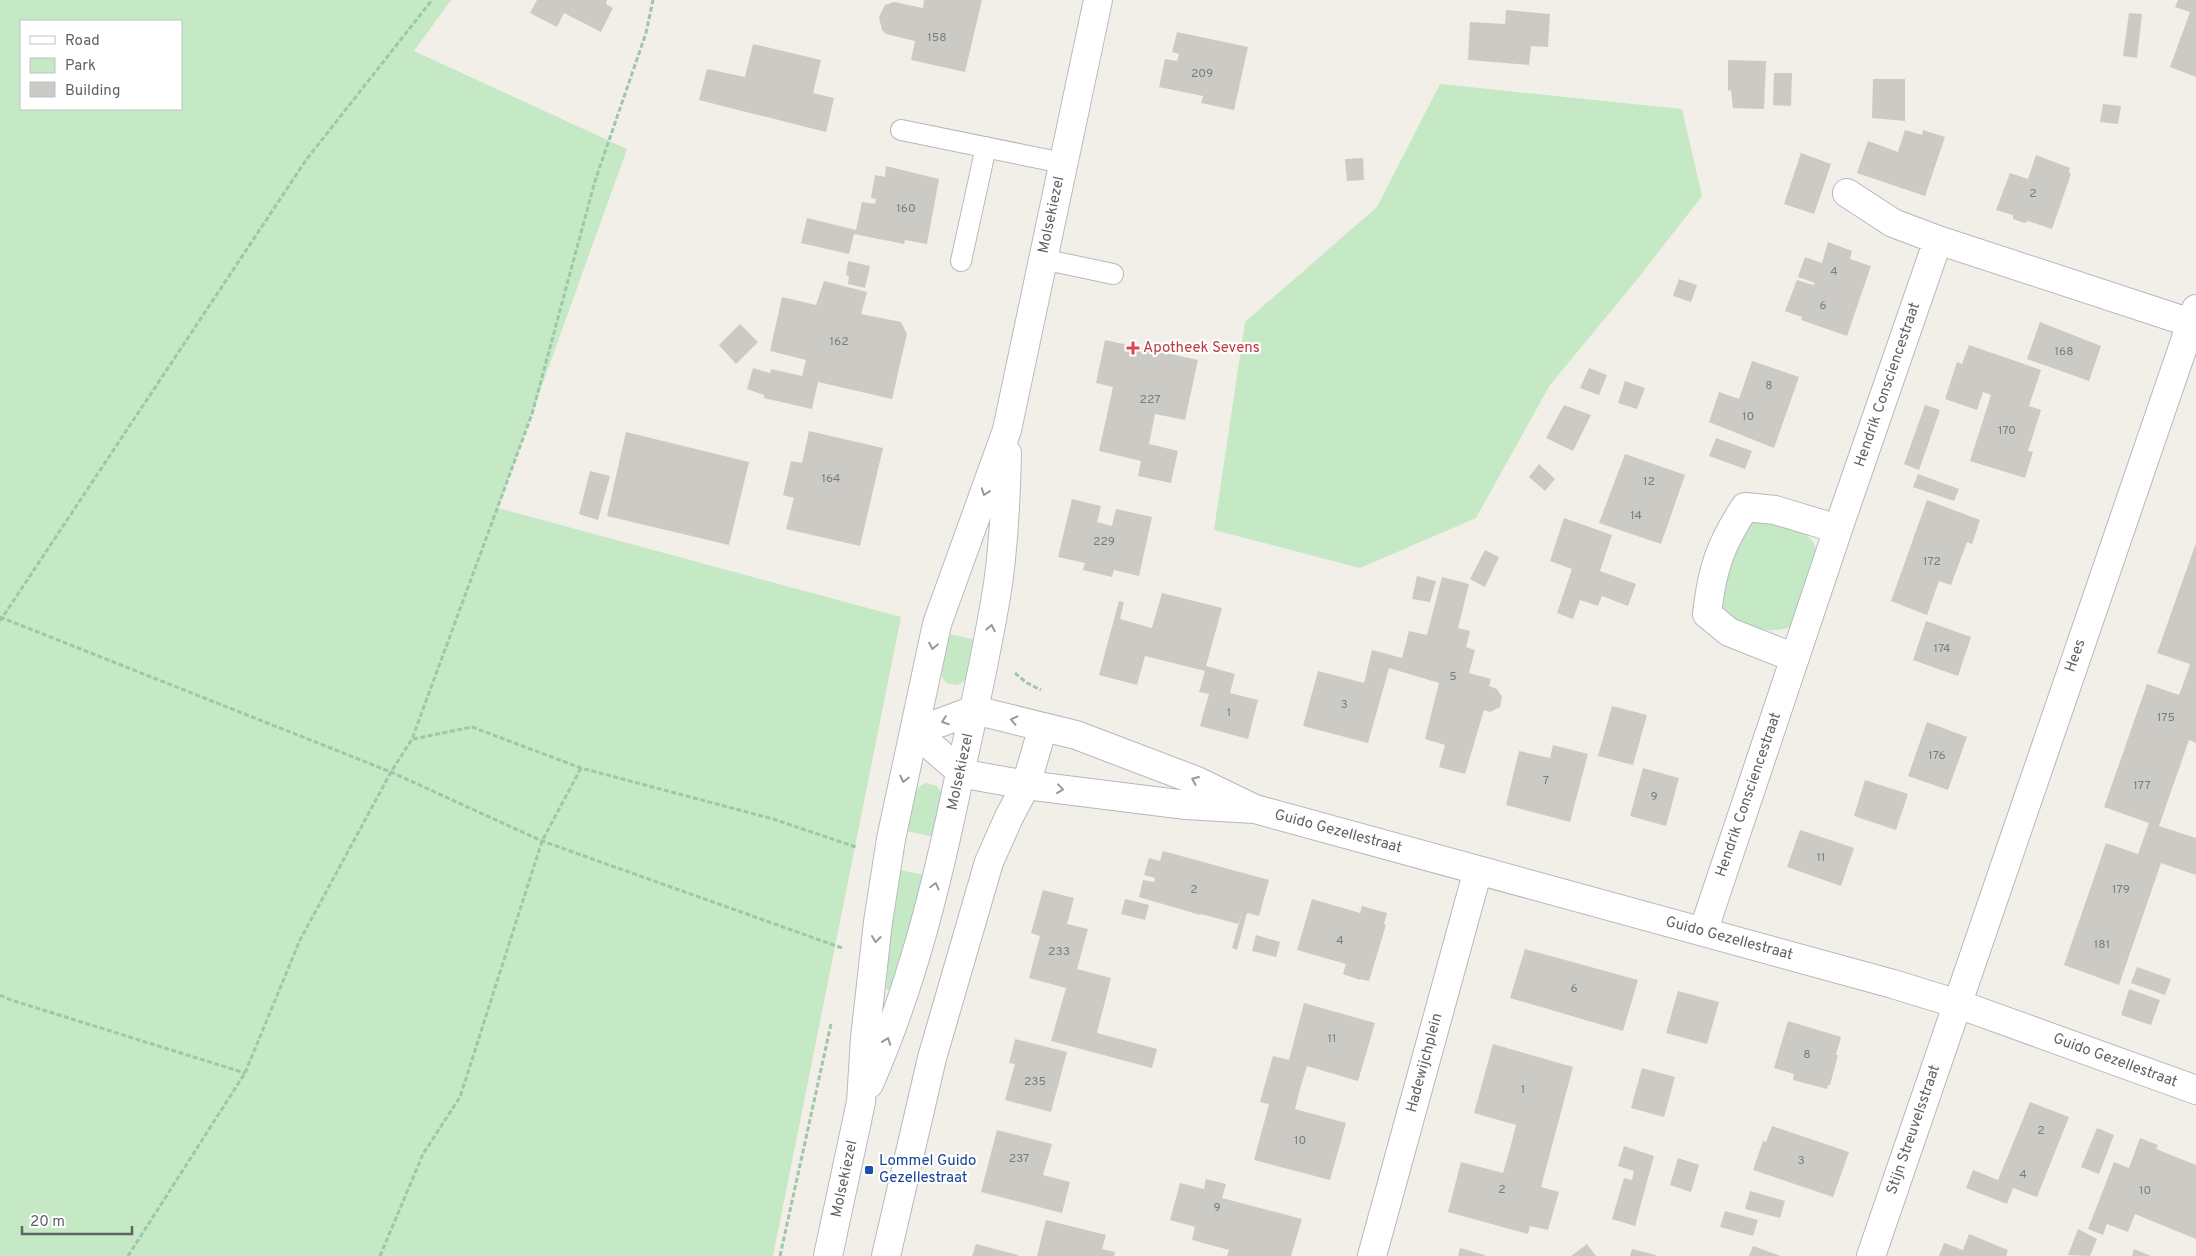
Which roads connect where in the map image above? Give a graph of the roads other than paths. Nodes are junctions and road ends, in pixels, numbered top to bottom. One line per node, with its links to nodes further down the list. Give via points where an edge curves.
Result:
1 (1098, 0): 4 (street, Molsekiezel)
2 (901, 130): 3 (lane)
3 (986, 148): 4 (lane); 8 (lane)
4 (1063, 163): 7 (street, Molsekiezel)
5 (1847, 193): 6 (street, via 1893,222)
6 (1938, 240): 10 (street); 12 (street, Hendrik Consciencestraat)
7 (1042, 259): 9 (lane); 11 (street, Molsekiezel)
8 (961, 261)
9 (1112, 274)
10 (2193, 316): 22 (street, Hees)
11 (1007, 430): 14 (street, Molsekiezel, one-way to 11, via 1005,506); 16 (street, Molsekiezel, one-way to 16, via 937,624)
12 (1838, 529): 13 (street, Hendrik Consciencestraat); 13 (street, via 1775,510 1745,507 1727,535 1711,579 1707,614 1728,632)
13 (1795, 658): 21 (street, Hendrik Consciencestraat)
14 (982, 713): 15 (street, Guido Gezellestraat, one-way to 14); 16 (street, one-way to 16); 17 (street, Molsekiezel)
15 (1043, 727): 18 (street); 19 (street, Guido Gezellestraat, one-way to 15, via 1197,781 1076,735)
16 (915, 732): 17 (street, Guido Gezellestraat); 24 (street, Molsekiezel, one-way to 24, via 890,839 879,913)
17 (961, 772): 18 (street, Guido Gezellestraat); 24 (street, Molsekiezel, one-way to 17, via 884,1049 919,947)
18 (1026, 785): 19 (street, Guido Gezellestraat, one-way to 19, via 1186,805); 26 (street, via 989,862 932,1058)
19 (1255, 809): 20 (street, Guido Gezellestraat)
20 (1478, 870): 21 (street, Guido Gezellestraat); 27 (street, Hadewijchplein)
21 (1703, 932): 22 (street, Guido Gezellestraat)
22 (1958, 1004): 23 (street, Guido Gezellestraat); 28 (street, Stijn Streuvelsstraat)
23 (2196, 1090)
24 (861, 1102): 25 (street, Molsekiezel)
25 (828, 1256)
26 (886, 1256)
27 (1372, 1256)
28 (1871, 1256)

